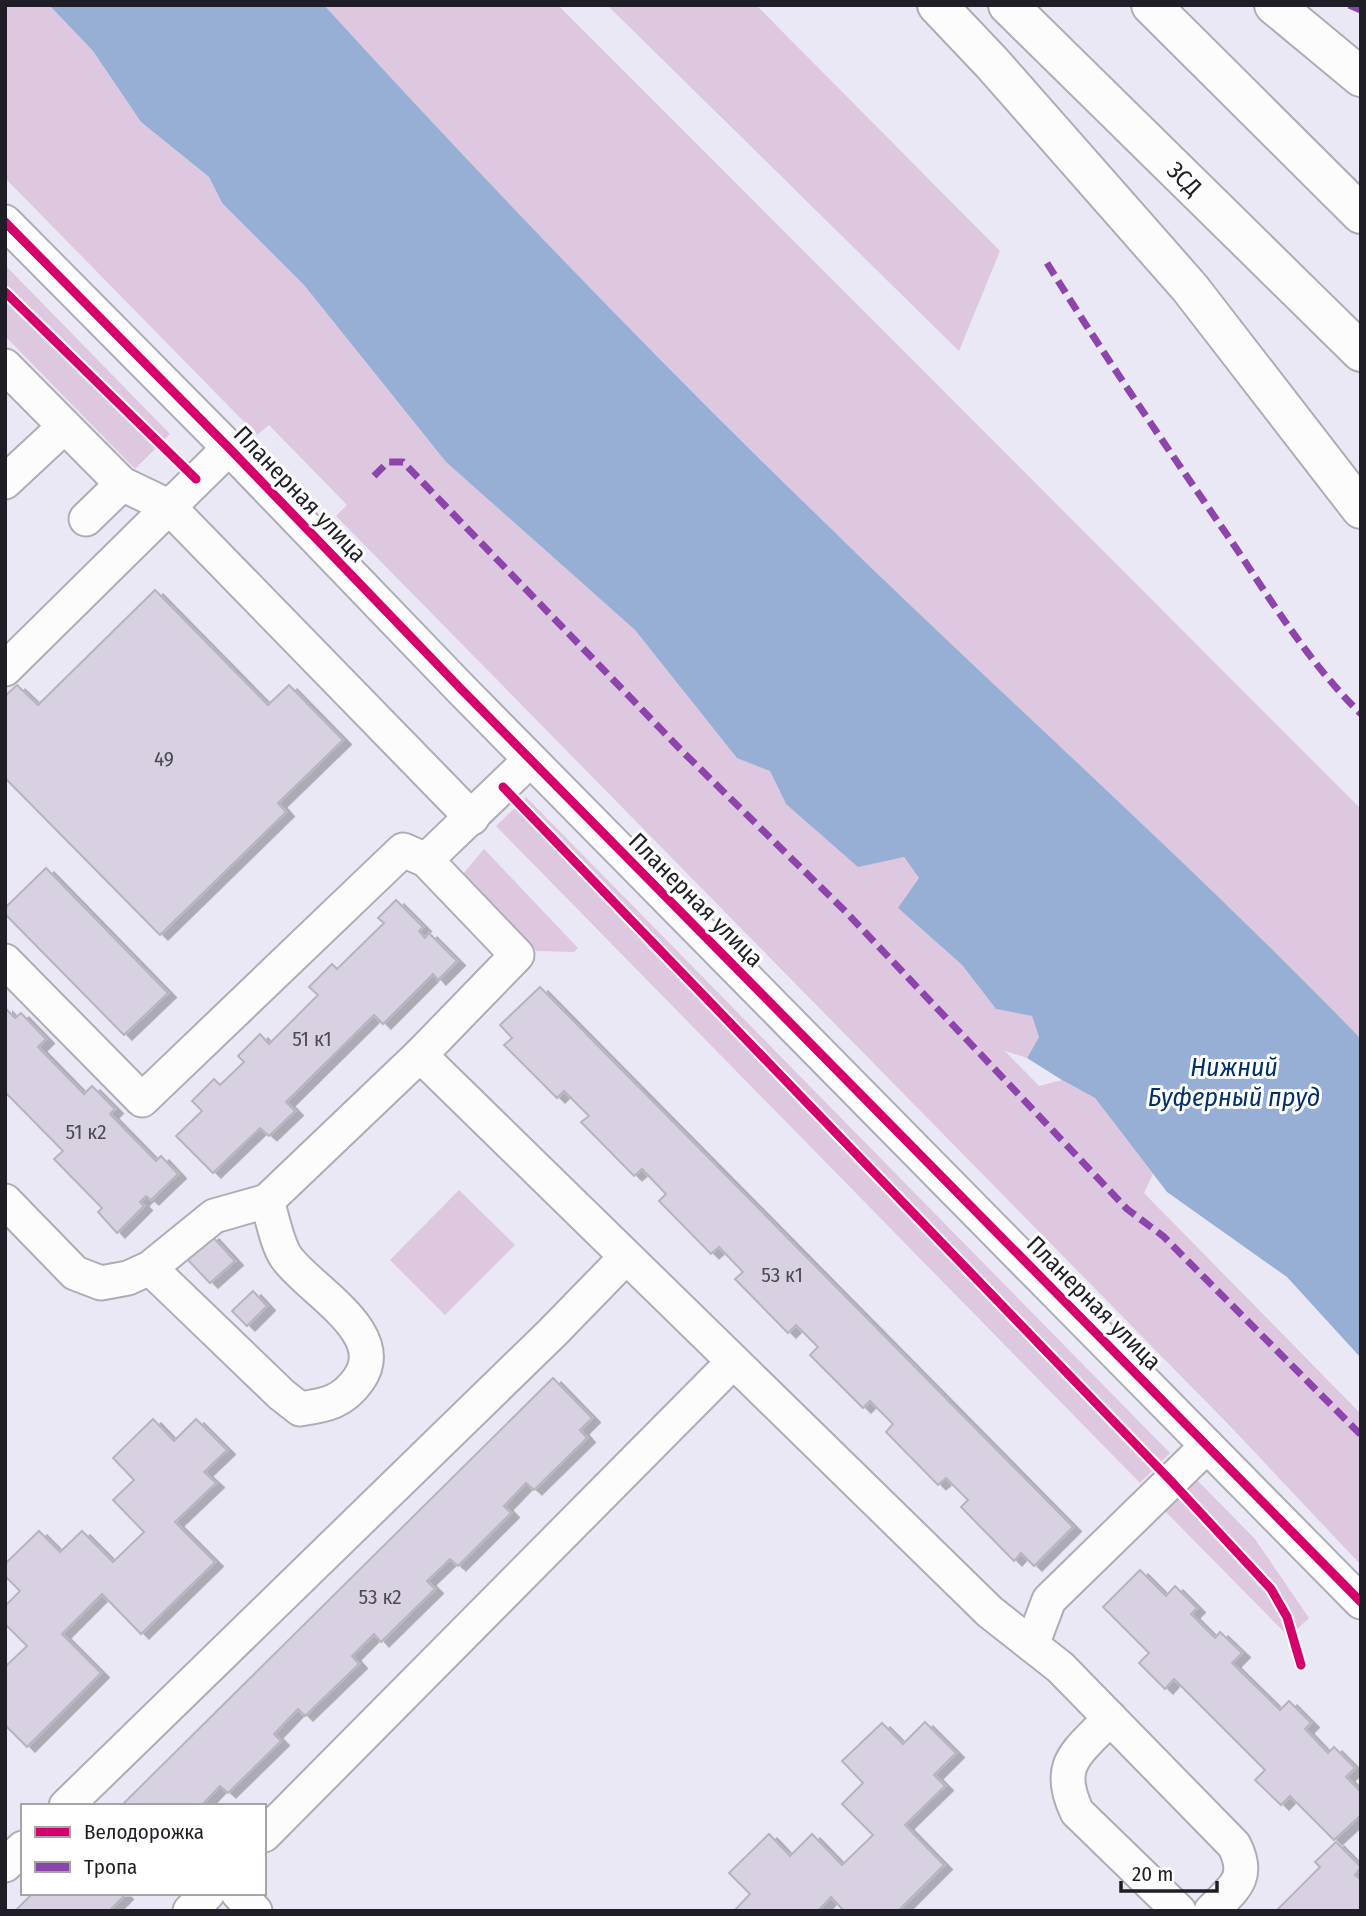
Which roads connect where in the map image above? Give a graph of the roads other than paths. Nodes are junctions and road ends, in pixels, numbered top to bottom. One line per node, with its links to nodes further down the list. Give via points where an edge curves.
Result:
1 (937, 5): 15 (main road, via 1190,288)
2 (1008, 5): 8 (main road, ЗСД)
3 (1151, 5): 6 (main road)
4 (1282, 12): 5 (main road)
5 (1361, 77)
6 (1361, 214)
7 (5, 222): 11 (street, Планерная улица)
8 (1361, 352)
9 (5, 366): 10 (street)
10 (64, 427): 12 (street); 13 (street)
11 (229, 448): 14 (street); 18 (street, Планерная улица)
12 (5, 482)
13 (122, 484): 14 (street); 16 (street)
14 (168, 506): 17 (street); 19 (street)
15 (1361, 509)
16 (86, 519)
17 (5, 669)
18 (530, 760): 19 (street); 28 (street, Планерная улица)
19 (471, 818): 20 (street)
20 (426, 860): 21 (street, via 403,850 142,1100); 22 (street, via 517,955)
21 (5, 961)
22 (420, 1055): 24 (street); 25 (street)
23 (5, 1201): 26 (street, via 75,1273 101,1283)
24 (267, 1201): 26 (street, via 214,1216); 26 (street, via 285,1256 359,1330 368,1350 364,1373 349,1394 326,1406 300,1409)
25 (626, 1257): 27 (street); 32 (street)
26 (150, 1268)
27 (733, 1362): 30 (street, via 990,1612); 33 (street)
28 (1207, 1446): 29 (street, Планерная улица); 30 (street, via 1049,1600)
29 (1361, 1602)
30 (1032, 1645): 31 (street)
31 (1110, 1718): 40 (street, via 1075,1756 1066,1773 1068,1794 1077,1812); 41 (street, via 1234,1845 1242,1872 1237,1885)
32 (68, 1804)
33 (266, 1833)
34 (21, 1850): 35 (street)
35 (5, 1865)
36 (206, 1895): 38 (street)
37 (240, 1895): 39 (street)
38 (191, 1911)
39 (255, 1911)
40 (1179, 1911)
41 (1211, 1911)

